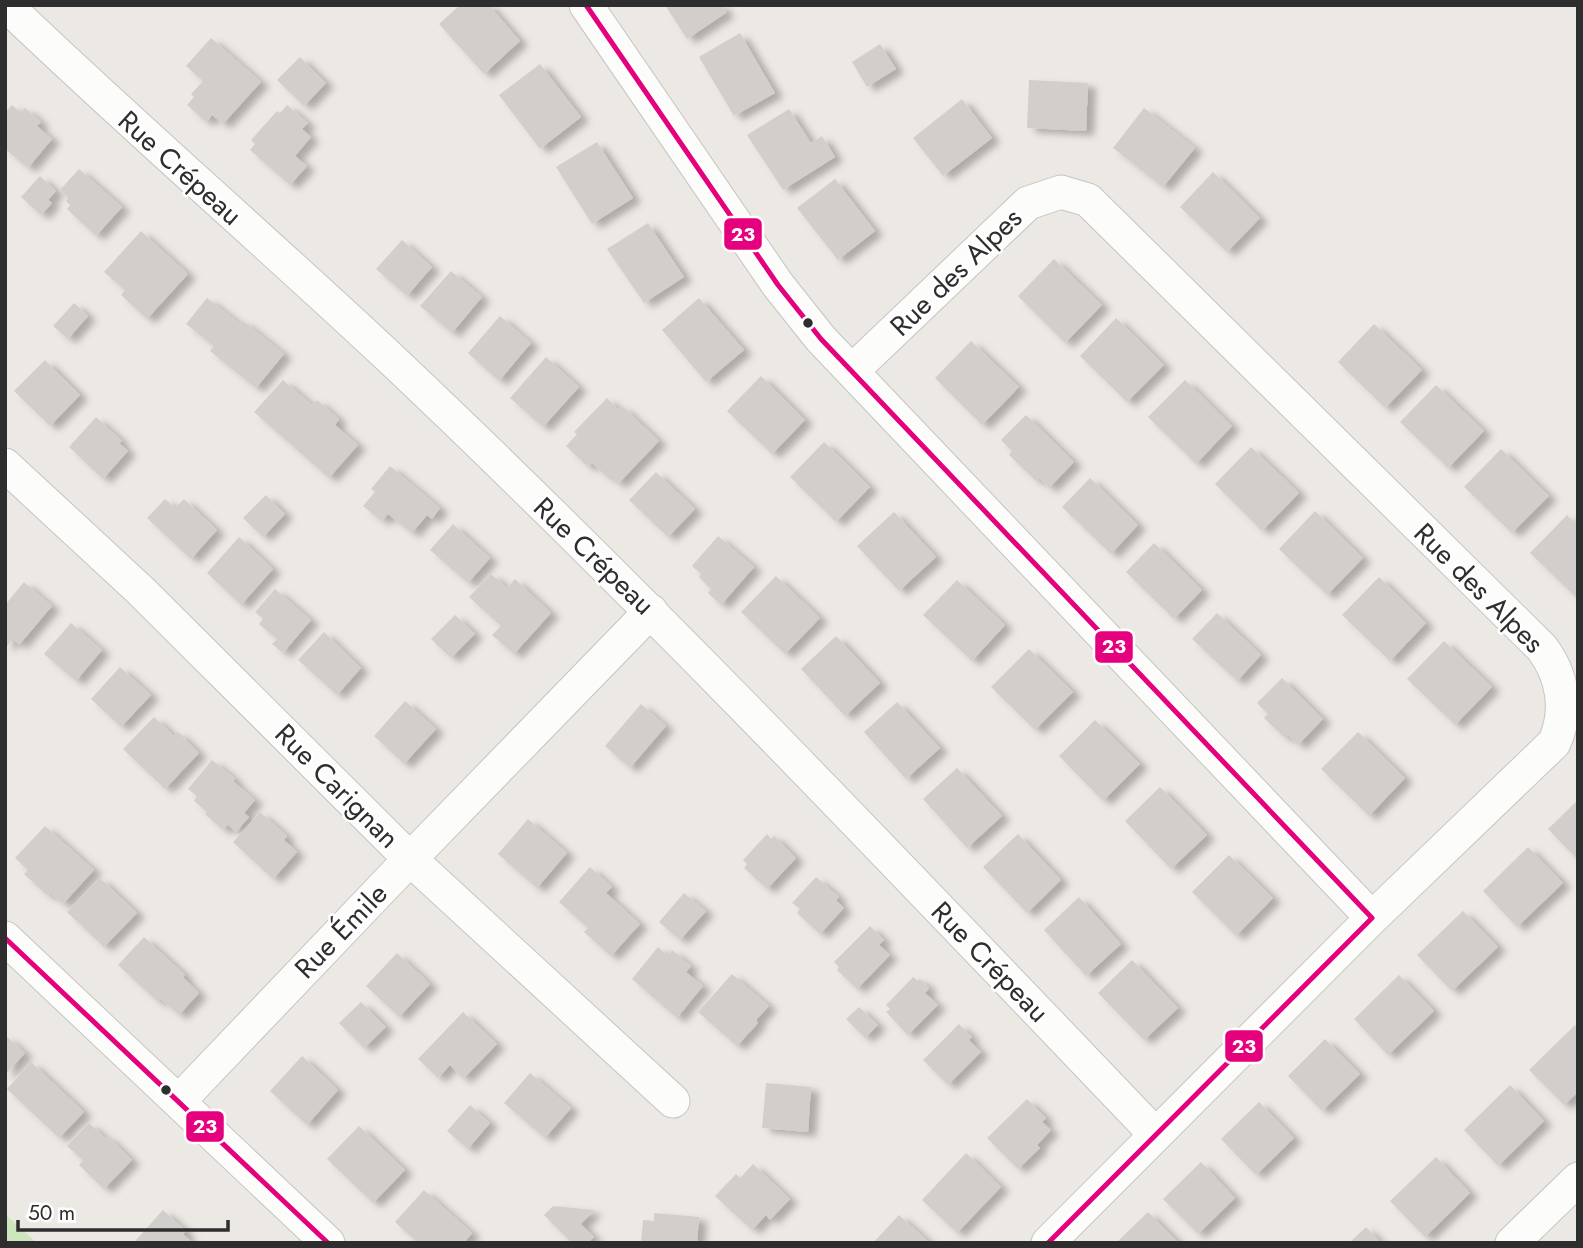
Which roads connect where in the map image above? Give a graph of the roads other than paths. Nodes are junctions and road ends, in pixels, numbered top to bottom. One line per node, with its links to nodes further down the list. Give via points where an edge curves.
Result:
1 (6, 5): 5 (street, Rue Crépeau, via 387,355)
2 (586, 5): 3 (street, via 778,285)
3 (852, 371): 7 (street); 7 (street, Rue des Alpes, via 1017,211 1040,197 1061,192 1088,200 1542,649 1551,660 1562,695 1561,728 1554,743)
4 (5, 465): 6 (street, Rue Carignan, via 141,591)
5 (650, 611): 6 (street, Rue Émile); 11 (street, Rue Crépeau)
6 (410, 859): 9 (street, Rue Émile); 10 (street, Rue Carignan)
7 (1372, 918): 11 (street, Rue des Alpes)
8 (5, 938): 9 (street)
9 (179, 1101): 13 (street)
10 (673, 1101)
11 (1155, 1134): 14 (street, Rue des Alpes)
12 (1578, 1179): 15 (street)
13 (328, 1243)
14 (1048, 1243)
15 (1512, 1243)

